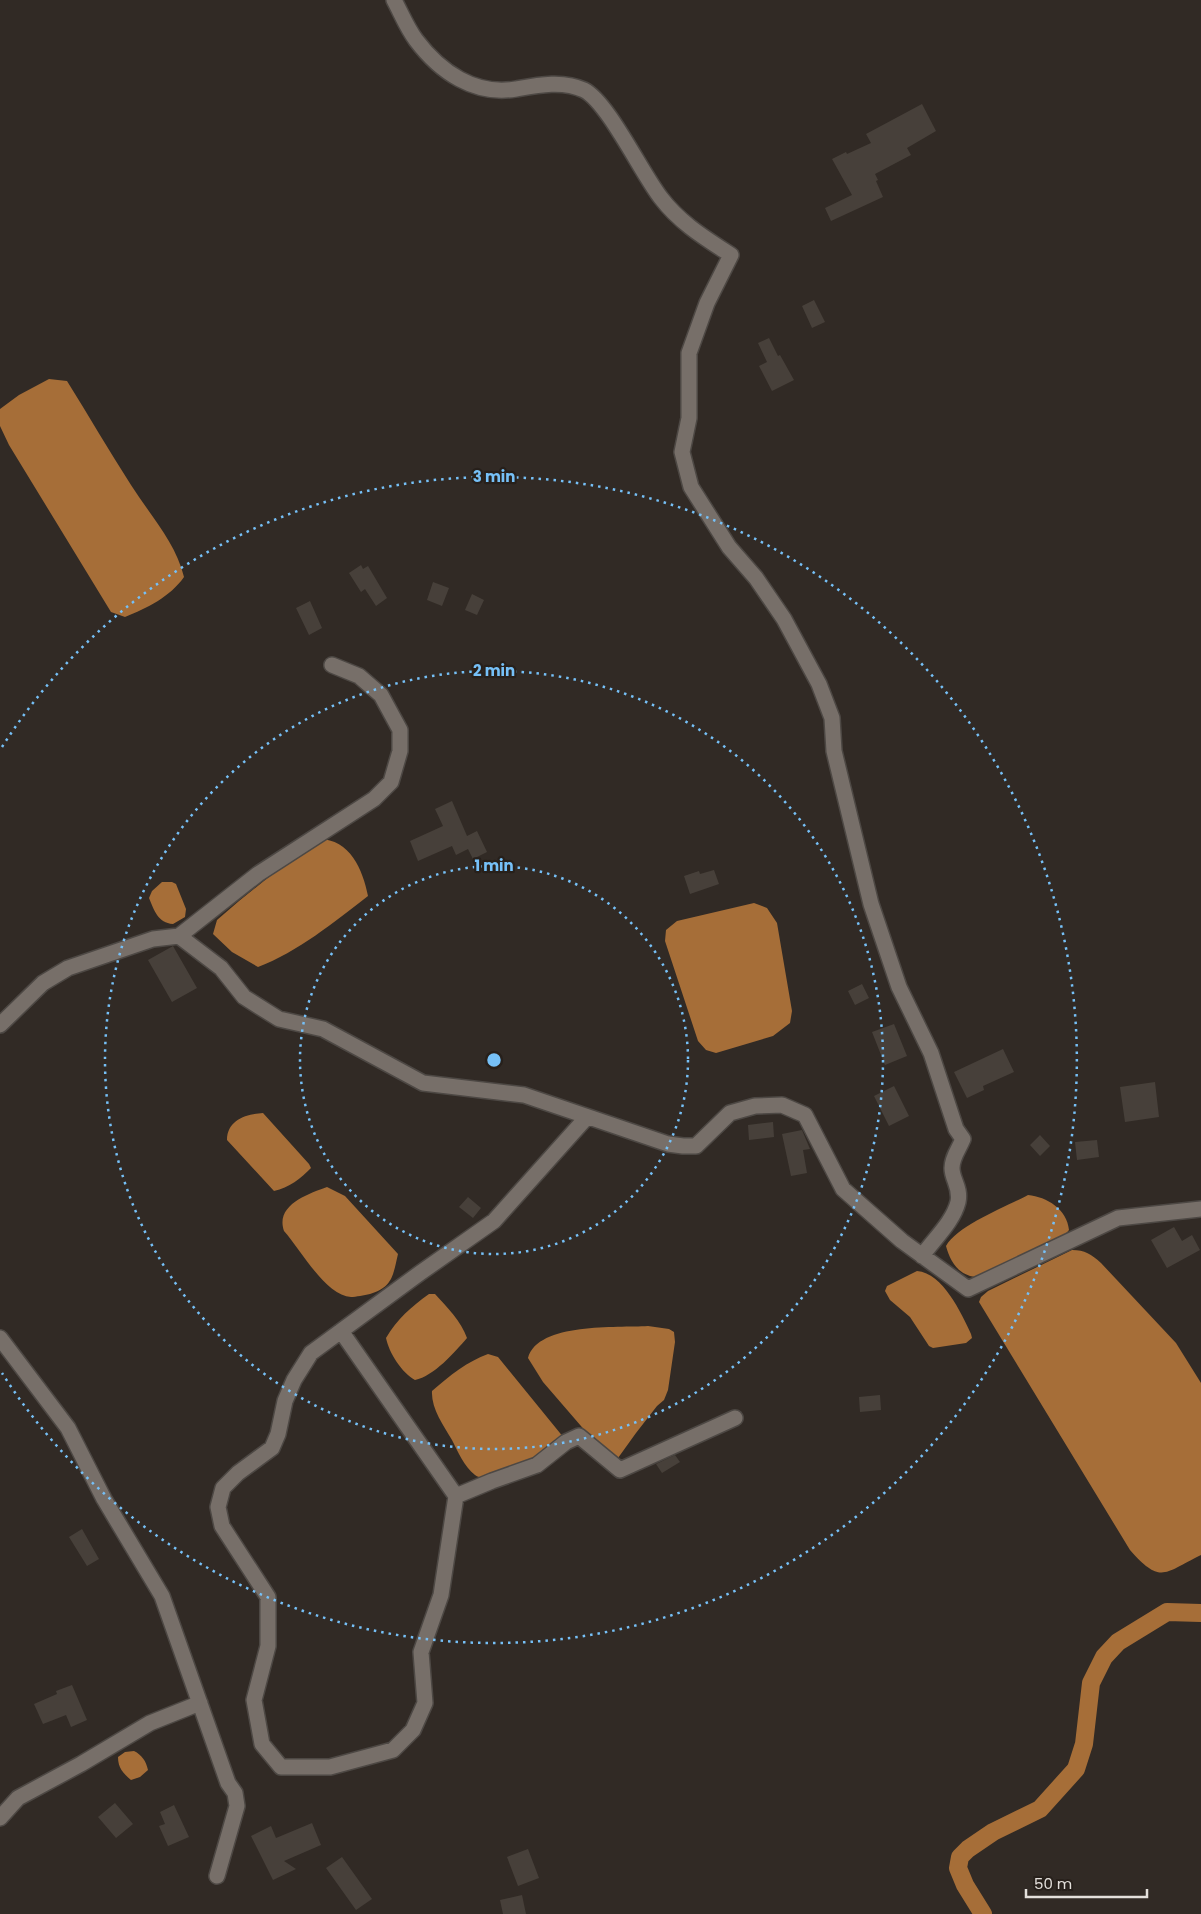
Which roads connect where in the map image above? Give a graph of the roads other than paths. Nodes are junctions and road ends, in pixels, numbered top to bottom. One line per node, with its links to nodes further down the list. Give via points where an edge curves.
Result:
1 (394, 0): 7 (street, via 415,39 434,61 459,80 494,91 547,84 585,90 599,104 675,215 731,255 707,304 689,353 689,418 682,452 690,487 728,547 756,578 784,618 819,684 832,718 834,751 871,904 899,987 931,1052 962,1139 952,1168 958,1186 958,1201 953,1215)
2 (332, 665): 3 (street, via 359,676 381,695 400,730 400,751 391,782 374,799 258,874)
3 (179, 936): 4 (street, via 153,939 68,968 43,983); 5 (street, via 221,968 244,997 279,1019 323,1029 423,1083 524,1095)
4 (0, 1025)
5 (586, 1117): 7 (street, via 668,1144 696,1146 730,1113 755,1106 782,1104 805,1115 843,1189); 8 (street, via 494,1221)
6 (1201, 1209): 7 (street, via 1118,1218 968,1290)
7 (922, 1256)
8 (341, 1331): 11 (street); 11 (street, via 311,1353 285,1401 272,1448 223,1488 218,1507 222,1526 268,1597 268,1646 254,1700 262,1744 281,1768 330,1767 393,1750 413,1730 425,1703 421,1652 441,1595)
9 (0, 1338): 12 (street, via 68,1428 104,1499 162,1596)
10 (735, 1418): 11 (street, via 620,1470 579,1436 537,1465)
11 (456, 1496)
12 (200, 1702): 13 (street, via 150,1723 18,1798); 14 (street, via 237,1806)
13 (0, 1818)
14 (217, 1876)

